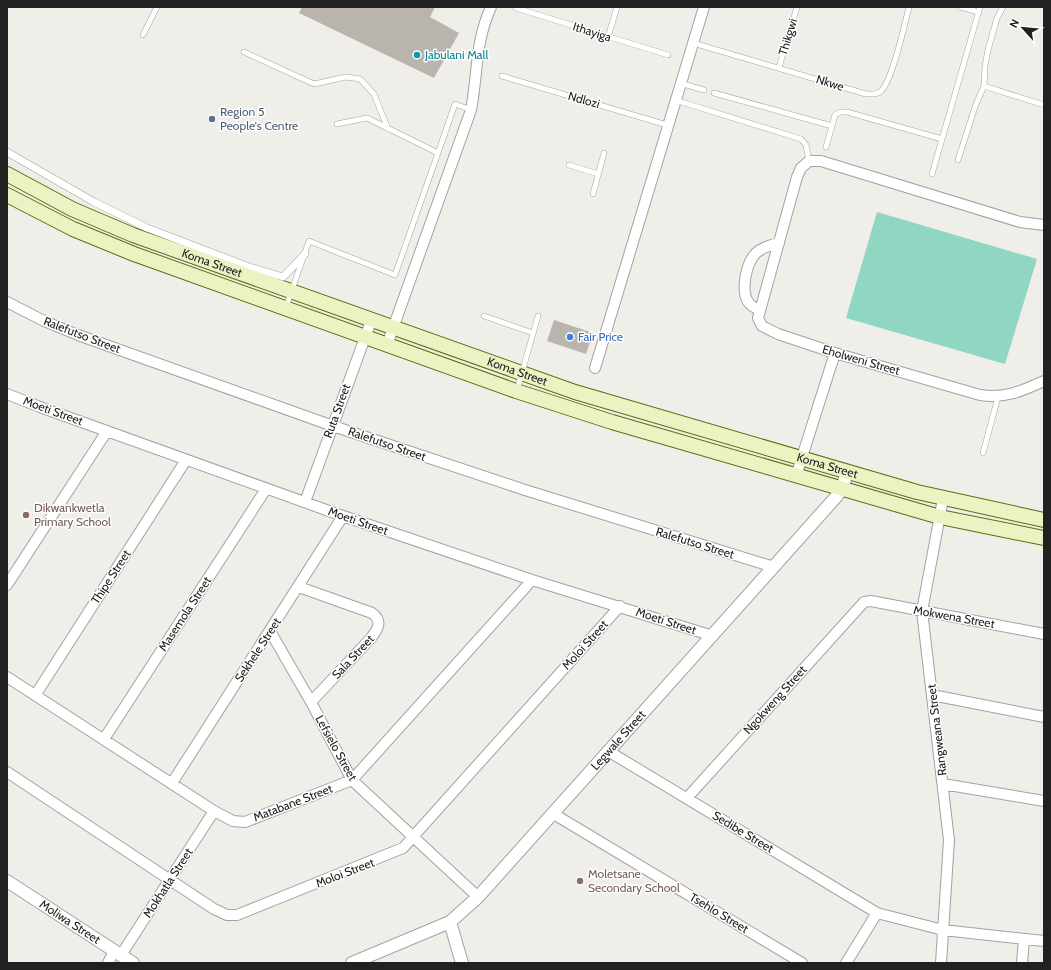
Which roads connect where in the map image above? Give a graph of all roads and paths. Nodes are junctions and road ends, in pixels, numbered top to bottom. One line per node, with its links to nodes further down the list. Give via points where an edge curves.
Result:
1 (157, 7): 11 (lane)
2 (491, 7): 24 (street, via 480,38)
3 (617, 7): 12 (lane)
4 (704, 7): 13 (street)
5 (797, 7): 16 (lane, Thikgwi)
6 (910, 7): 16 (lane, Nkwe, via 888,79 878,93 866,94)
7 (960, 7): 10 (lane)
8 (1003, 7): 19 (lane, via 997,18 988,50)
9 (516, 8): 12 (lane, Ithayiga)
10 (979, 10): 29 (lane)
11 (143, 35)
12 (608, 37): 15 (lane, Ithayiga)
13 (693, 43): 16 (lane, Nkwe); 18 (street)
14 (244, 52): 28 (lane, via 314,84 346,77 360,79 374,94)
15 (668, 56)
16 (779, 67)
17 (502, 76): 26 (lane, Ndlozi)
18 (680, 84): 20 (lane); 22 (street)
19 (984, 86): 23 (lane); 34 (lane)
20 (704, 90)
21 (714, 93): 27 (lane)
22 (675, 100): 26 (street); 35 (lane, via 801,139 806,145)
23 (1044, 105)
24 (471, 110): 32 (lane, via 455,104); 52 (street)
25 (337, 124): 28 (lane, via 368,118)
26 (667, 125): 57 (street)
27 (832, 126): 29 (lane, via 836,115 846,112); 30 (lane)
28 (388, 129): 32 (lane)
29 (942, 139): 39 (lane)
30 (826, 147)
31 (7, 152): 44 (street, via 94,202 147,228 249,267 283,277)
32 (438, 153): 44 (lane, via 395,275 309,241)
33 (604, 153): 38 (lane)
34 (958, 160)
35 (809, 161): 42 (street, via 821,161 1020,222); 43 (street, via 801,168 797,177)
36 (569, 165): 38 (lane)
37 (7, 174): 45 (main road, Koma Street, via 72,208 133,235)
38 (598, 174): 40 (lane)
39 (932, 174)
40 (593, 194)
41 (7, 195): 47 (main road, Koma Street, via 111,245)
42 (1044, 225)
43 (779, 243): 48 (street); 48 (street, via 767,246 755,254 750,265 745,285 746,297 750,304)
44 (304, 254): 45 (lane)
45 (290, 292): 47 (lane); 51 (main road, Koma Street)
46 (7, 302): 63 (street, Ralefutso Street, via 65,330)
47 (286, 308): 54 (main road, Koma Street)
48 (759, 310): 56 (street, Eholweni Street, via 758,318 762,326 769,331)
49 (484, 316): 53 (lane)
50 (538, 316): 53 (lane)
51 (371, 321): 52 (main road, Koma Street); 54 (street, Ruta Street)
52 (393, 328): 55 (street); 58 (main road, Koma Street)
53 (533, 333): 58 (lane)
54 (364, 337): 55 (main road, Koma Street); 63 (street, Ruta Street)
55 (387, 345): 60 (main road, Koma Street)
56 (835, 353): 62 (street, Eholweni Street, via 980,395); 66 (street)
57 (594, 368)
58 (521, 374): 60 (lane); 66 (main road, Koma Street)
59 (1044, 381): 62 (street, Eholweni Street)
60 (516, 391): 69 (main road, Koma Street)
61 (7, 394): 64 (street, Moeti Street)
62 (998, 397): 65 (lane)
63 (332, 426): 73 (street, Ruta Street); 78 (street, Ralefutso Street, via 525,490)
64 (107, 431): 67 (street, Moeti Street); 80 (street)
65 (983, 453)
66 (801, 458): 68 (main road, Koma Street); 69 (street)
67 (186, 460): 70 (street, Moeti Street); 89 (street, Thipe Street)
68 (847, 472): 71 (street, Legwale Street); 72 (main road, Koma Street)
69 (796, 476): 71 (main road, Koma Street)
70 (266, 489): 73 (street, Moeti Street); 93 (street, Masemola Street)
71 (842, 489): 75 (main road, Koma Street); 78 (street, Legwale Street)
72 (943, 499): 75 (street, Rangweana Street); 76 (main road, Koma Street)
73 (305, 502): 74 (street, Moeti Street)
74 (343, 516): 79 (street, Moeti Street); 81 (street, Sekhele Street)
75 (940, 517): 77 (main road, Koma Street); 84 (street, Rangweana Street)
76 (1044, 520)
77 (1044, 538)
78 (774, 567): 87 (street, Legwale Street)
79 (532, 580): 83 (street, Moeti Street); 96 (street, Matabane Street)
80 (7, 585)
81 (299, 587): 85 (street, Sekhele Street); 91 (street, Sala Street, via 372,613 379,623 371,638)
82 (864, 602): 84 (street, Mokwena Street); 99 (street, Ngokweng Street)
83 (620, 606): 87 (street, Moeti Street); 103 (street, Moloi Street)
84 (922, 611): 86 (street, Mokwena Street); 90 (street, Rangweana Street)
85 (270, 631): 91 (street, Lefsielo Street); 97 (street, Sekhele Street)
86 (1044, 634)
87 (713, 636): 94 (street, Legwale Street)
88 (7, 677): 89 (street, Matabane Street)
89 (36, 694): 93 (street, Matabane Street)
90 (932, 695): 92 (street); 98 (street, Rangweana Street)
91 (310, 702): 96 (street, Lefsielo Street)
92 (1044, 717)
93 (104, 739): 97 (street, Matabane Street)
94 (608, 751): 99 (street, Sedibe Street); 102 (street, Legwale Street)
95 (7, 772): 104 (street, Moloi Street)
96 (352, 780): 101 (street, Matabane Street, via 245,822 233,821); 103 (street, Lefsielo Street)
97 (172, 783): 101 (street, Matabane Street)
98 (943, 784): 100 (street); 109 (street, Rangweana Street, via 950,853)
99 (687, 798): 107 (street, Sedibe Street)
100 (1044, 801)
101 (214, 811): 104 (street, Mokhatla Street)
102 (552, 812): 106 (street, Legwale Street); 117 (street, Tsehlo Street)
103 (412, 837): 104 (street, Moloi Street, via 396,852 237,915 222,914); 106 (street, Lefsielo Street)
104 (169, 880): 112 (street, Mokhatla Street)
105 (7, 881): 112 (street, Moliwa Street)
106 (478, 897): 108 (street, Legwale Street)
107 (877, 912): 109 (street, Sedibe Street); 118 (street)
108 (450, 922): 115 (street, Legwale Street); 116 (street)
109 (943, 930): 110 (street, Sedibe Street); 119 (street, Rangweana Street)
110 (1024, 939): 111 (street, Sedibe Street); 120 (street)
111 (1044, 941)
112 (118, 953): 113 (street, Mokhatla Street); 114 (street, Moliwa Street)
113 (108, 963)
114 (133, 963)
115 (352, 963)
116 (462, 963)
117 (802, 963)
118 (846, 963)
119 (941, 963)
120 (1022, 963)

